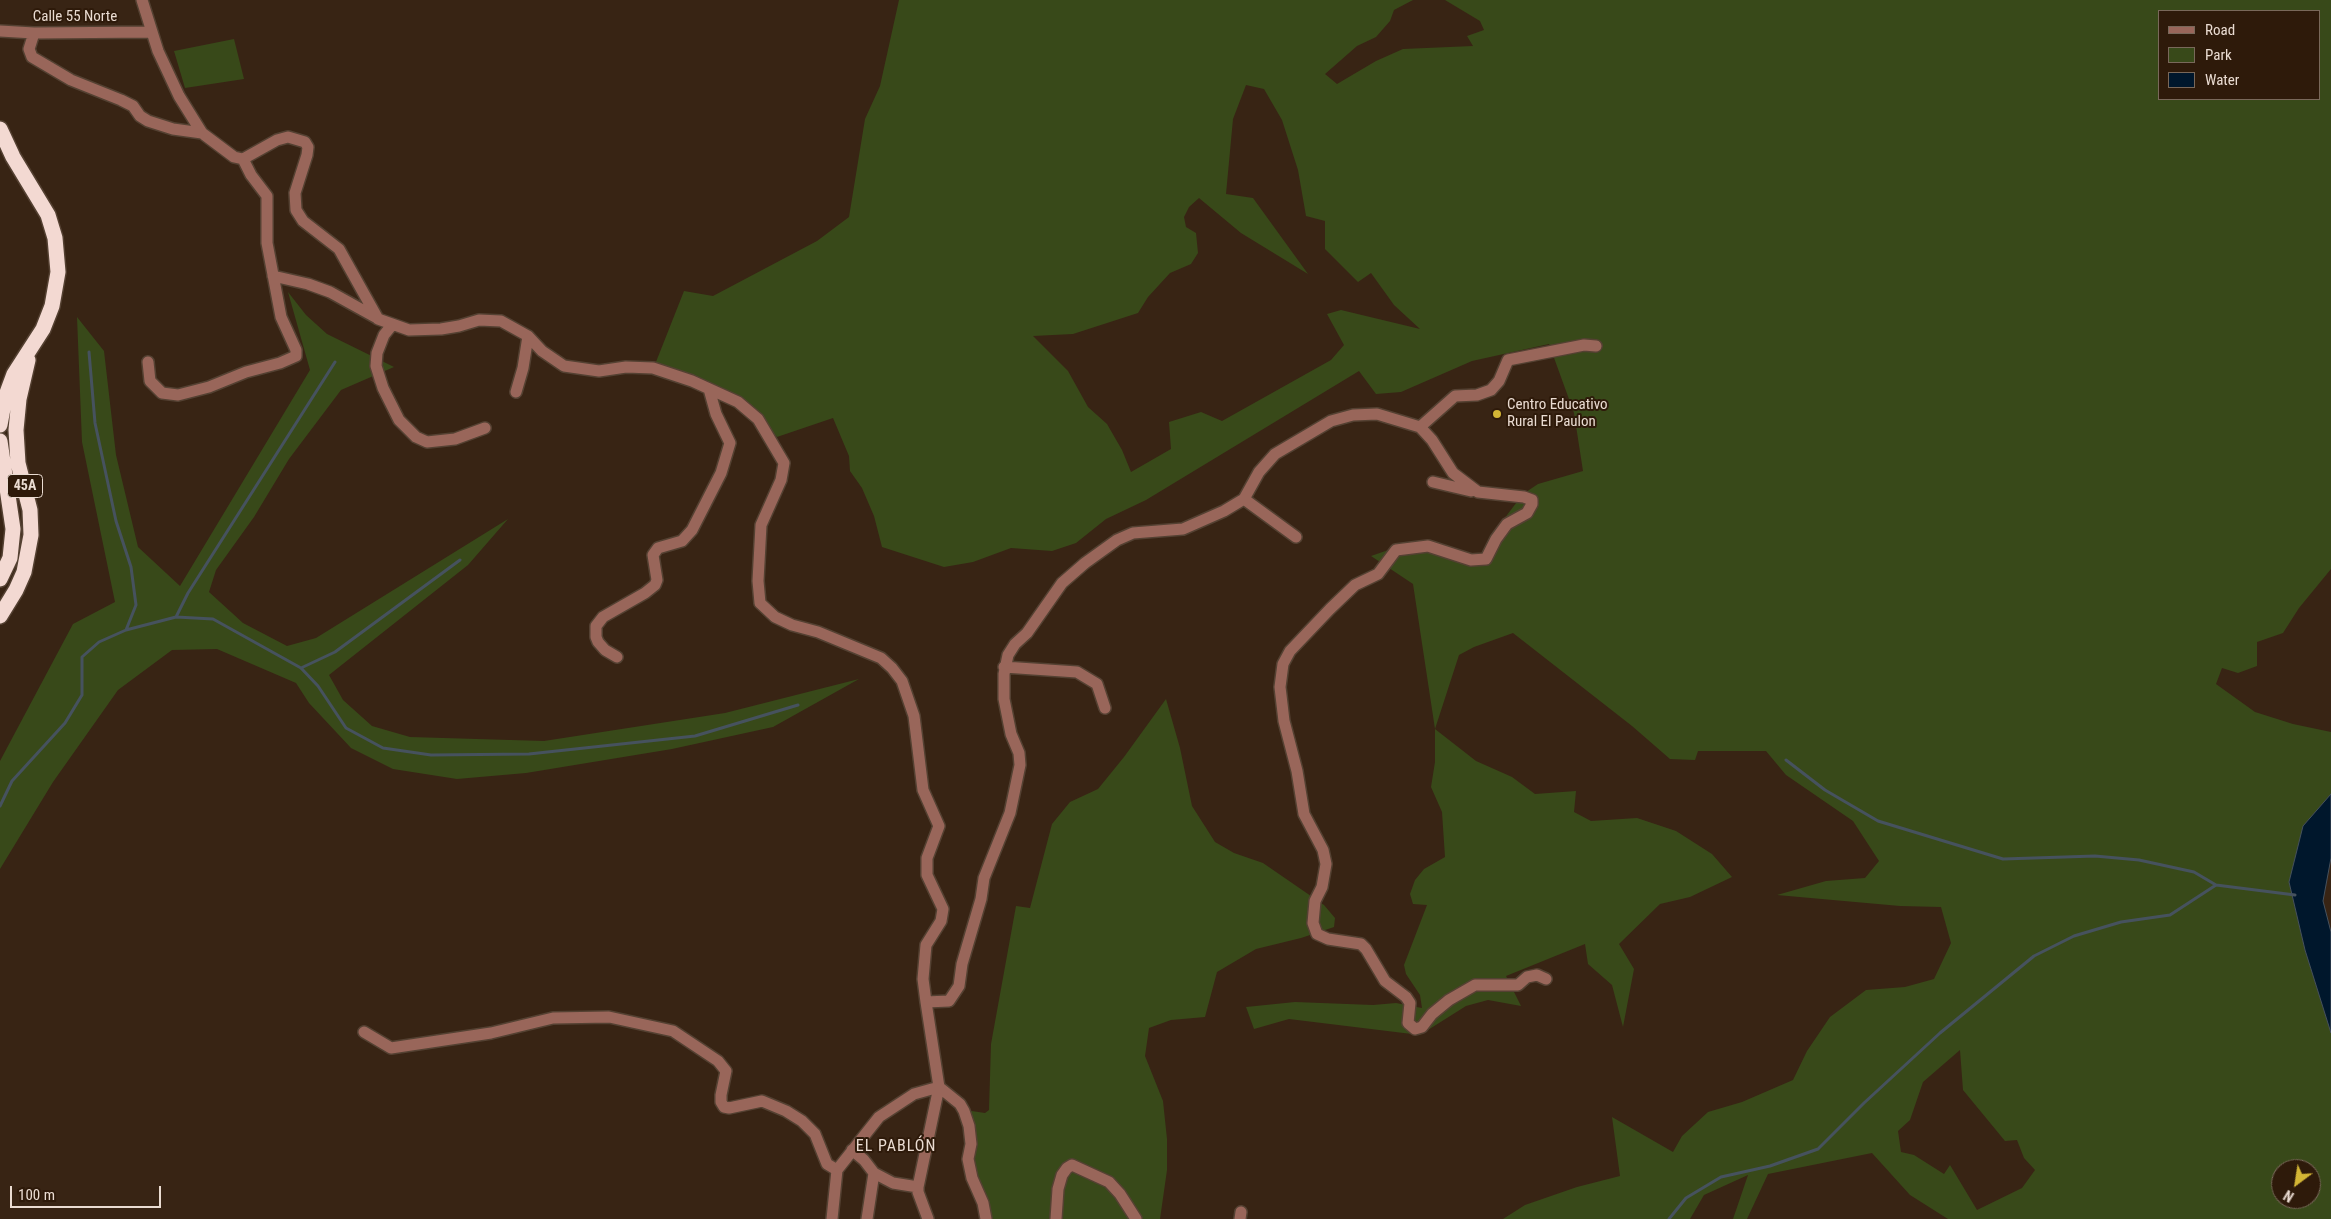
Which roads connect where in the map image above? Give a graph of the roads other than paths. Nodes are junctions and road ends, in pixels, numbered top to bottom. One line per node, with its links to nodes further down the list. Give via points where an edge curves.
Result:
1 (142, 0): 3 (street)
2 (0, 31): 4 (street, Calle 55 Norte)
3 (151, 32): 4 (street, Calle 55 Norte); 6 (street, via 179,96)
4 (34, 33): 6 (street, via 29,49 32,57 71,80 133,106 148,121)
5 (0, 129): 13 (highway, 45A, via 48,216 57,257 52,306)
6 (202, 133): 7 (street, via 234,157)
7 (242, 159): 8 (street, via 267,196 267,243); 9 (street, via 288,137 305,142 308,155 295,193 296,210 303,221 339,249)
8 (273, 276): 9 (street, via 330,292); 14 (street, via 281,317 296,356 209,388 178,395 162,393 150,381)
9 (378, 319): 10 (street)
10 (392, 325): 11 (street, via 409,330 440,330 479,320 501,321); 19 (street, via 376,353 376,366 383,388 400,420 416,437 426,442 456,439)
11 (528, 336): 15 (street, via 551,358 568,368 653,368); 16 (street)
12 (1596, 346): 18 (street, via 1584,344 1508,360 1499,381 1491,390 1456,396)
13 (30, 350): 17 (highway, 45A, via 14,374); 26 (highway, 45A, via 16,430 18,463 30,510 31,535 24,572)
14 (148, 362)
15 (709, 388): 27 (street, via 716,414 730,443 722,472 692,530 682,541 658,548 653,555 655,585 604,617 596,626 598,642); 31 (street, via 738,402 758,420 784,463 781,480 761,525 760,603 775,617 792,625 881,658 902,681 914,716 923,790 939,826 927,858 927,875 943,909 941,921 926,946)
16 (516, 392)
17 (0, 424)
18 (1420, 427): 22 (street, via 1453,473); 23 (street, via 1377,414 1353,415 1331,421 1275,454 1259,472)
19 (485, 428)
20 (0, 441): 25 (highway, 45A, via 13,530 10,558)
21 (1433, 482): 22 (street)
22 (1478, 492): 30 (street, via 1524,498 1532,500 1532,504 1527,514 1506,524 1486,559 1471,560 1428,546 1396,550 1378,574 1355,586 1290,651 1283,664 1280,699 1304,814 1323,850 1326,864 1322,887 1315,902 1313,922 1317,934 1361,944 1385,980 1410,1003 1408,1023 1415,1030 1449,1000 1474,985 1518,985 1537,975)
23 (1244, 499): 24 (street); 28 (street, via 1183,529 1133,533 1117,540 1062,583 1027,633 1015,644)
24 (1296, 537)
25 (0, 579)
26 (0, 616)
27 (616, 657)
28 (1004, 668): 29 (street, via 1078,672 1097,684); 31 (street, via 1004,700 1019,753 1018,779 1005,829 984,878 959,986 948,1001)
29 (1105, 708)
30 (1546, 979)
31 (926, 1002): 33 (street)
32 (364, 1032): 35 (street, via 391,1048 491,1033 553,1018 609,1017 673,1031 718,1061 726,1071 721,1095 724,1107 762,1101 786,1111 816,1134 827,1164)
33 (939, 1087): 34 (street, via 914,1094 879,1117); 37 (street); 41 (street, via 960,1104 967,1119 968,1159)
34 (852, 1150): 35 (street); 36 (street)
35 (837, 1170): 38 (street)
36 (874, 1173): 37 (street, via 892,1183); 39 (street)
37 (918, 1187): 40 (street)
38 (832, 1219)
39 (871, 1219)
40 (924, 1219)
41 (986, 1219)
42 (1056, 1219): 43 (street, via 1062,1175 1072,1165 1109,1182)
43 (1136, 1219)

